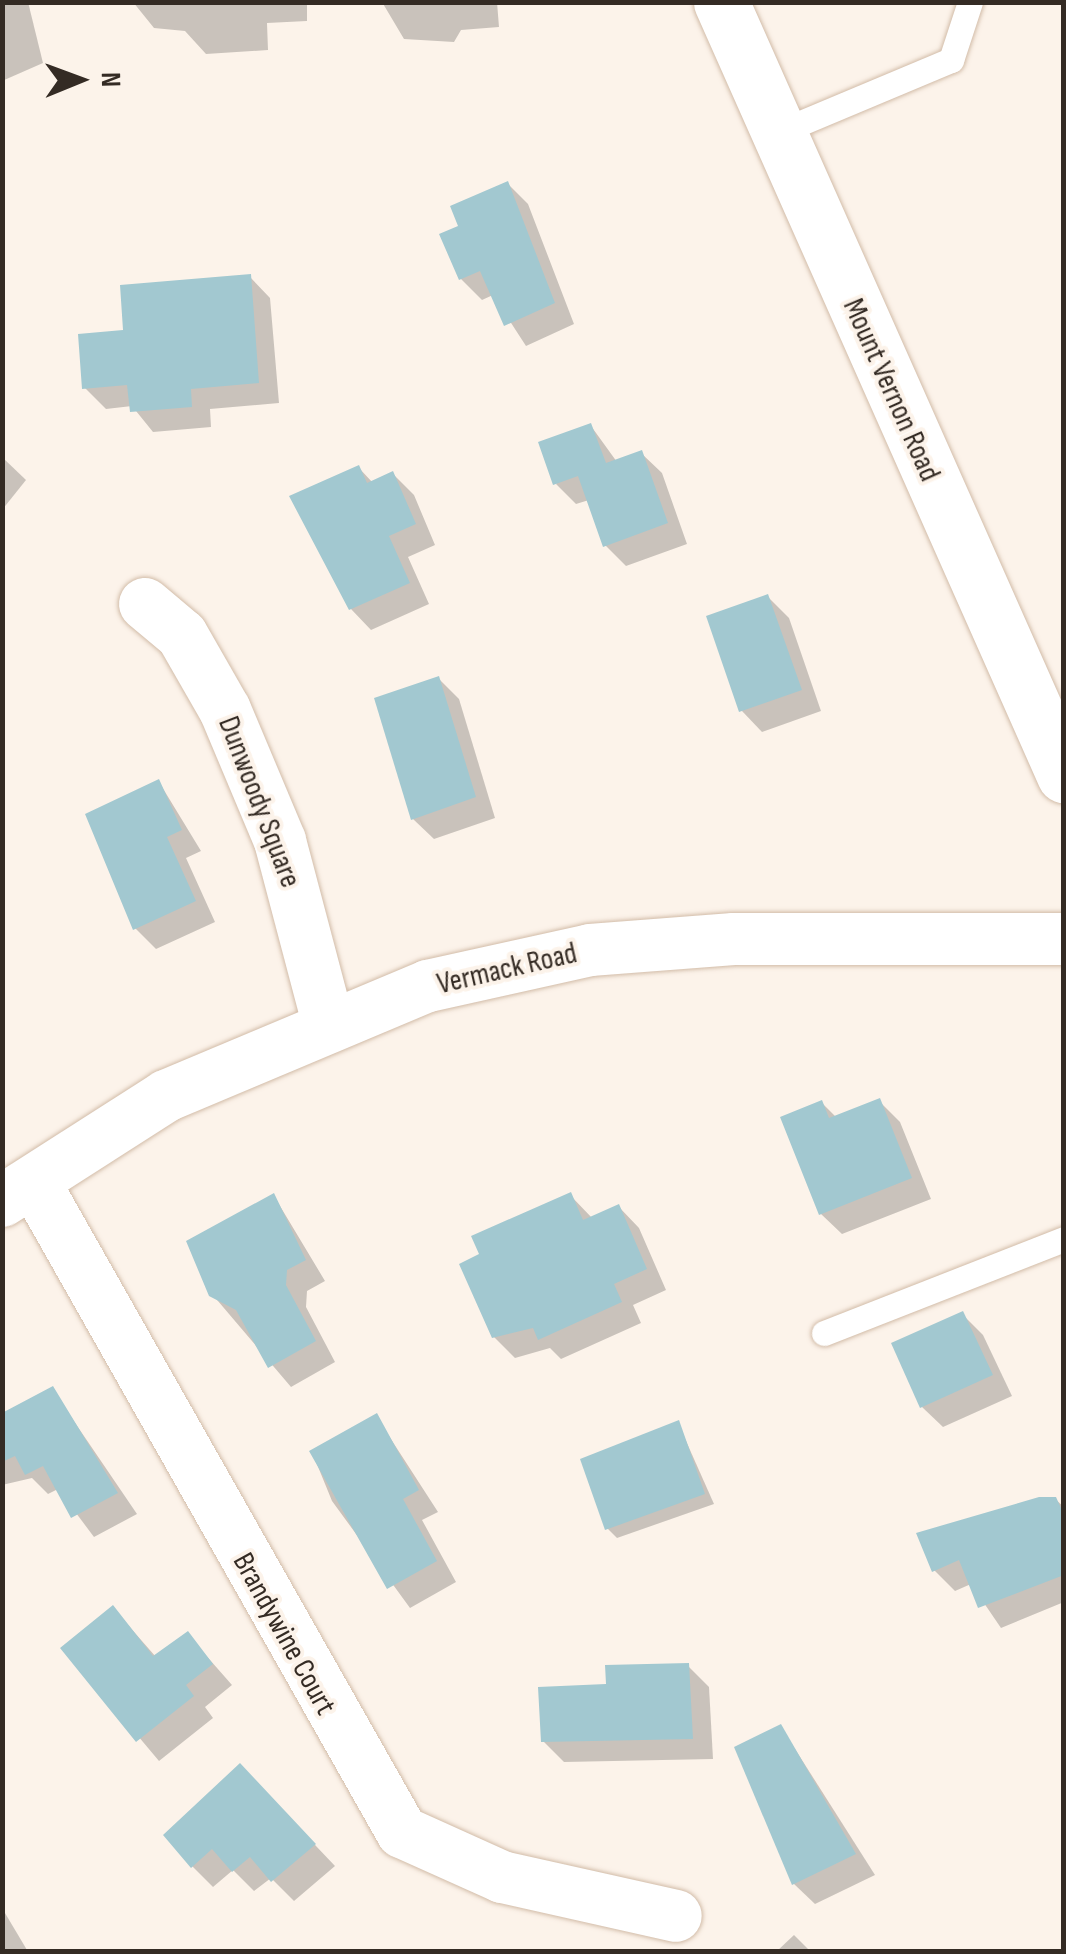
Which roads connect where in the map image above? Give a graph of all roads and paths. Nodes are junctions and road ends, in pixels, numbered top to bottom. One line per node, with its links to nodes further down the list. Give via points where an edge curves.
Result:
1 (722, 2): 3 (main road, Mount Vernon Road)
2 (970, 2): 3 (lane, via 952,60)
3 (776, 133): 5 (main road, Mount Vernon Road)
4 (145, 604): 7 (street, Dunwoody Square, via 182,635 225,710 280,841)
5 (1064, 776)
6 (1064, 939): 7 (street, Vermack Road, via 908,934 590,950 428,986)
7 (328, 1023): 8 (street, Vermack Road, via 166,1096)
8 (18, 1192): 11 (street, Brandywine Court, via 402,1832 502,1877)
9 (1064, 1239): 10 (lane)
10 (824, 1333)
11 (676, 1916)

